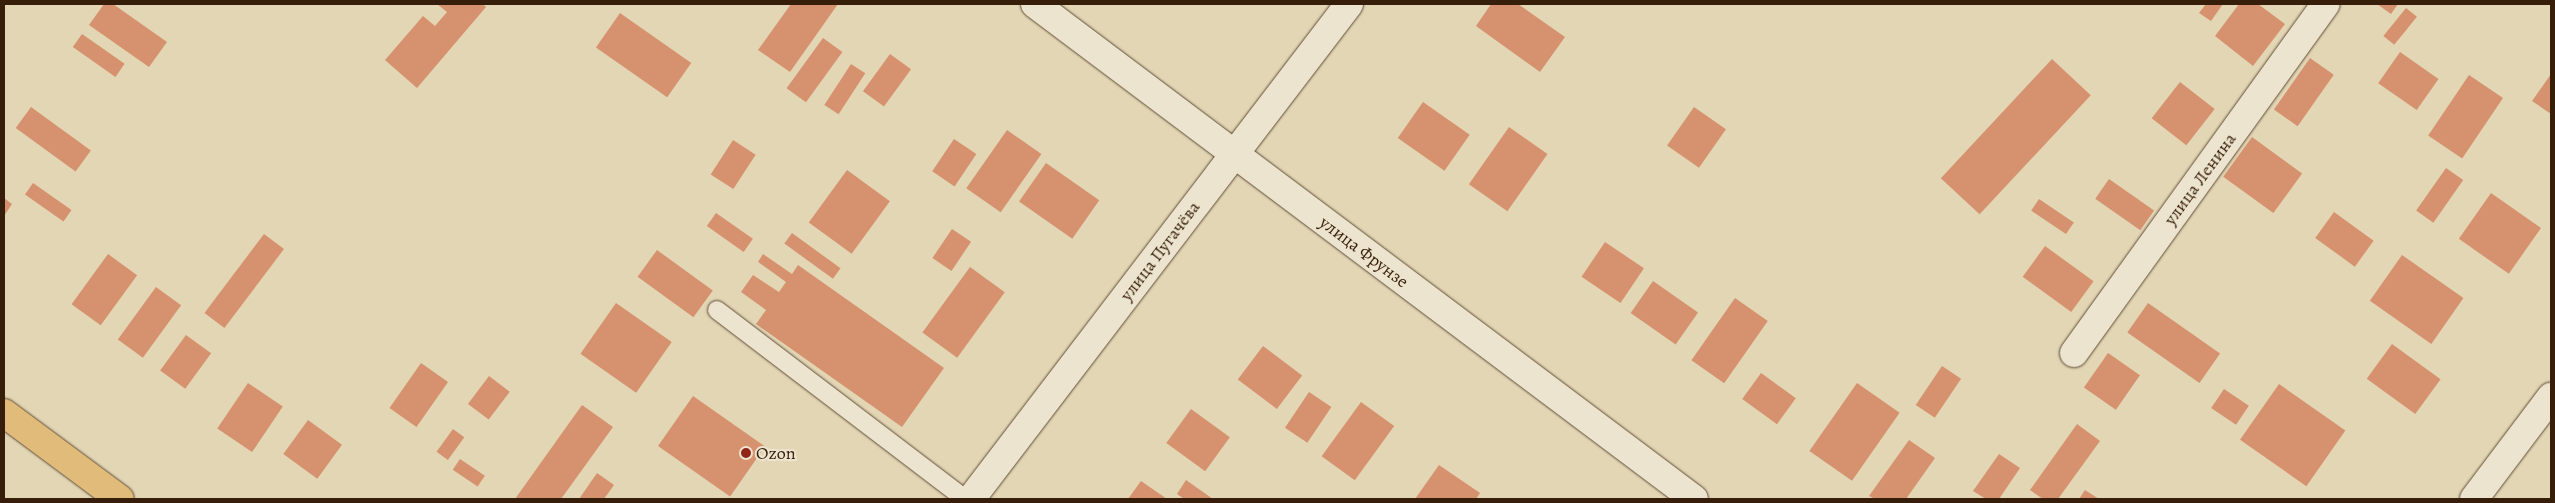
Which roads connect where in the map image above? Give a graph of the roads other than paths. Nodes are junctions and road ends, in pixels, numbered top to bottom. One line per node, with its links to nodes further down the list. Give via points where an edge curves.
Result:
1 (1035, 4): 4 (street, улица Фрунзе)
2 (1349, 4): 4 (street, улица Пугачёва)
3 (2326, 4): 6 (street, улица Ленина)
4 (1233, 154): 11 (street, улица Пугачёва); 12 (street, улица Фрунзе)
5 (716, 310): 10 (lane)
6 (2074, 353)
7 (2551, 398): 13 (street)
8 (4, 413): 9 (main road)
9 (120, 499)
10 (965, 499)
11 (971, 499)
12 (1694, 499)
13 (2474, 499)

